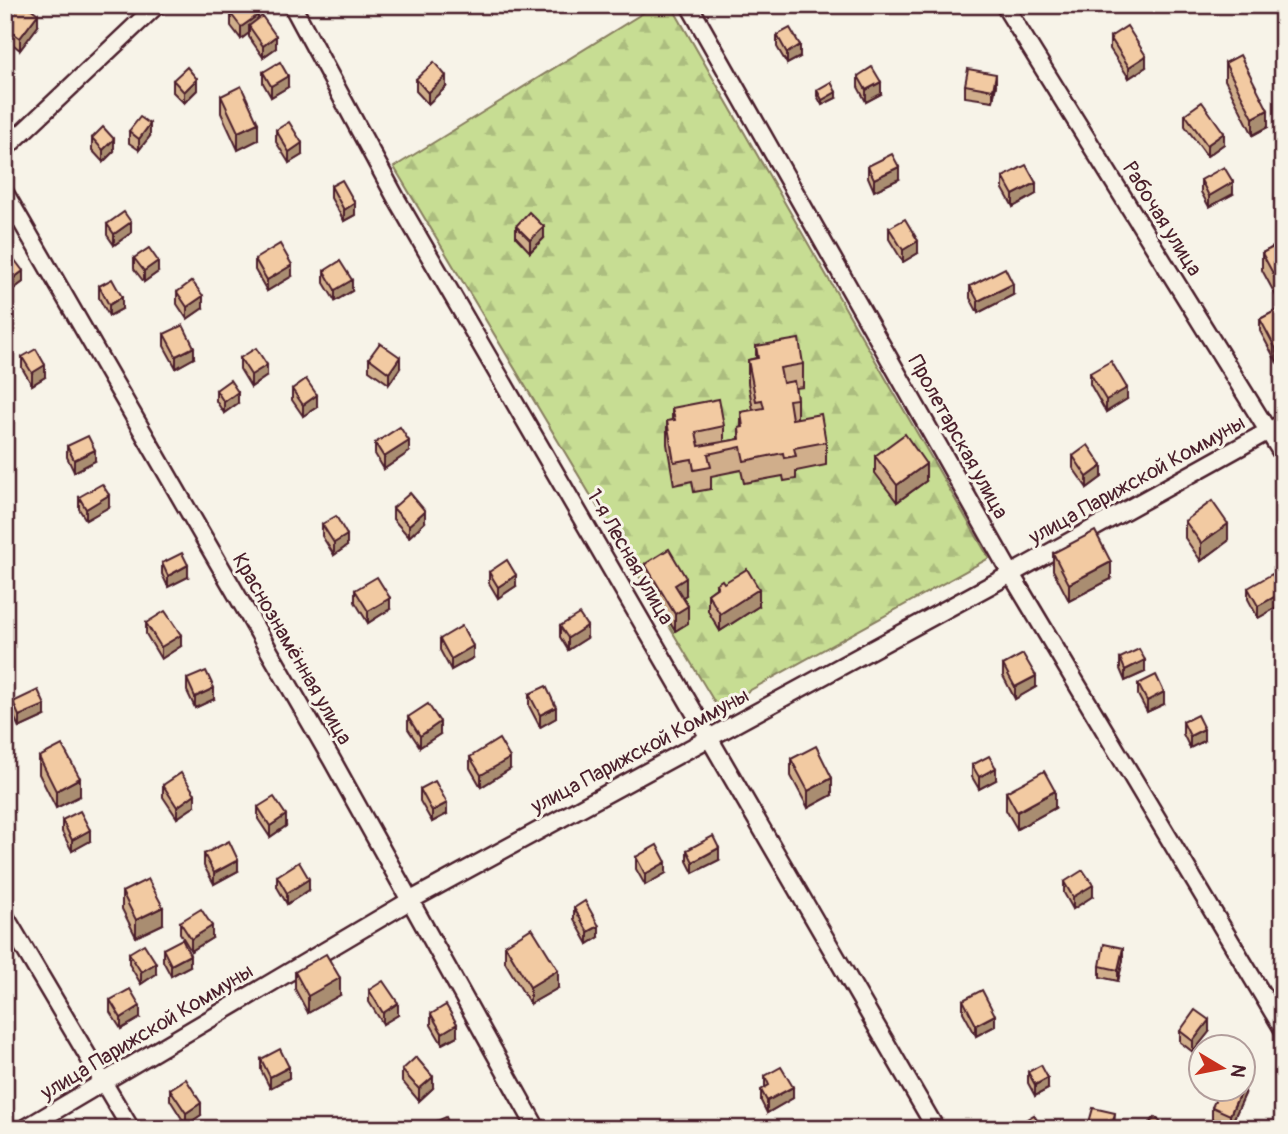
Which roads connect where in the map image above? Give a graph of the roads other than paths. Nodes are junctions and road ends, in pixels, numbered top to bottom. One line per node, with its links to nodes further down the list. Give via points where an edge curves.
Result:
1 (157, 5): 5 (street)
2 (292, 5): 10 (street, 1-я Лесная улица, via 397,200)
3 (689, 5): 9 (street, Пролетарская улица)
4 (1004, 5): 7 (street, Рабочая улица)
5 (5, 149)
6 (5, 193): 11 (street, Краснознамённая улица)
7 (1276, 427): 8 (street, Рабочая улица); 9 (street, улица Парижской Коммуны)
8 (1283, 455)
9 (1011, 574): 10 (street, улица Парижской Коммуны); 13 (street, Пролетарская улица)
10 (710, 737): 11 (street, улица Парижской Коммуны); 18 (street, 1-я Лесная улица)
11 (411, 900): 14 (street, улица Парижской Коммуны); 17 (street, Краснознамённая улица)
12 (5, 916): 14 (street)
13 (1283, 1029)
14 (104, 1083): 15 (street, улица Парижской Коммуны); 16 (street)
15 (24, 1129)
16 (131, 1129)
17 (537, 1129)
18 (936, 1129)

